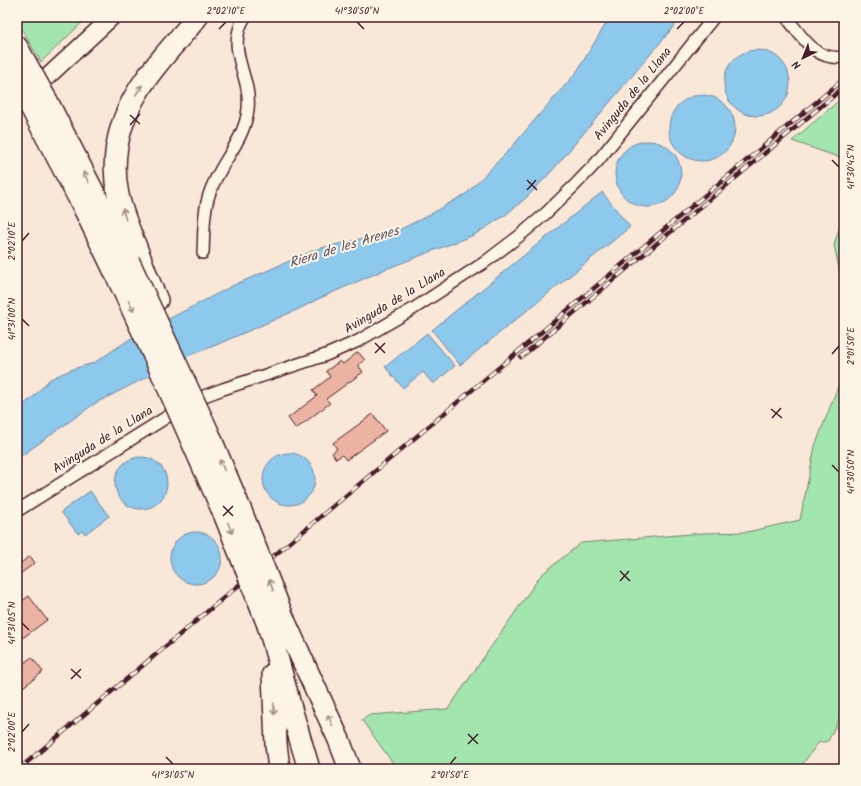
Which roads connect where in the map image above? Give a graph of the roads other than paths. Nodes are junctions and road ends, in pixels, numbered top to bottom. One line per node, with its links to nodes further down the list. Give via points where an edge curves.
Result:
1 (112, 17): 9 (main road)
2 (197, 17): 11 (highway, one-way to 2, via 129,230 118,195 115,169 121,127 140,87)
3 (245, 17): 10 (street, via 237,41 245,78 247,116 241,134 210,191 206,205)
4 (714, 17): 12 (street, Avinguda de la Llana, via 597,162 544,215 484,262 414,309 358,341 326,355 204,396)
5 (786, 17): 7 (street, via 809,46 821,54)
6 (17, 47): 8 (highway)
7 (844, 57)
8 (23, 74): 9 (highway, bridge)
9 (29, 109): 11 (highway, one-way to 9); 11 (highway, via 82,204)
10 (203, 253)
11 (129, 265): 13 (highway, one-way to 13, bridge, via 156,360); 13 (highway, one-way to 11, bridge, via 241,510 208,432)
12 (17, 511)
13 (276, 630): 14 (highway, one-way to 13); 15 (highway, one-way to 15, via 273,688); 16 (highway, via 290,706)
14 (339, 740): 17 (highway); 18 (highway)
15 (279, 769)
16 (309, 769)
17 (350, 769)
18 (366, 769)

